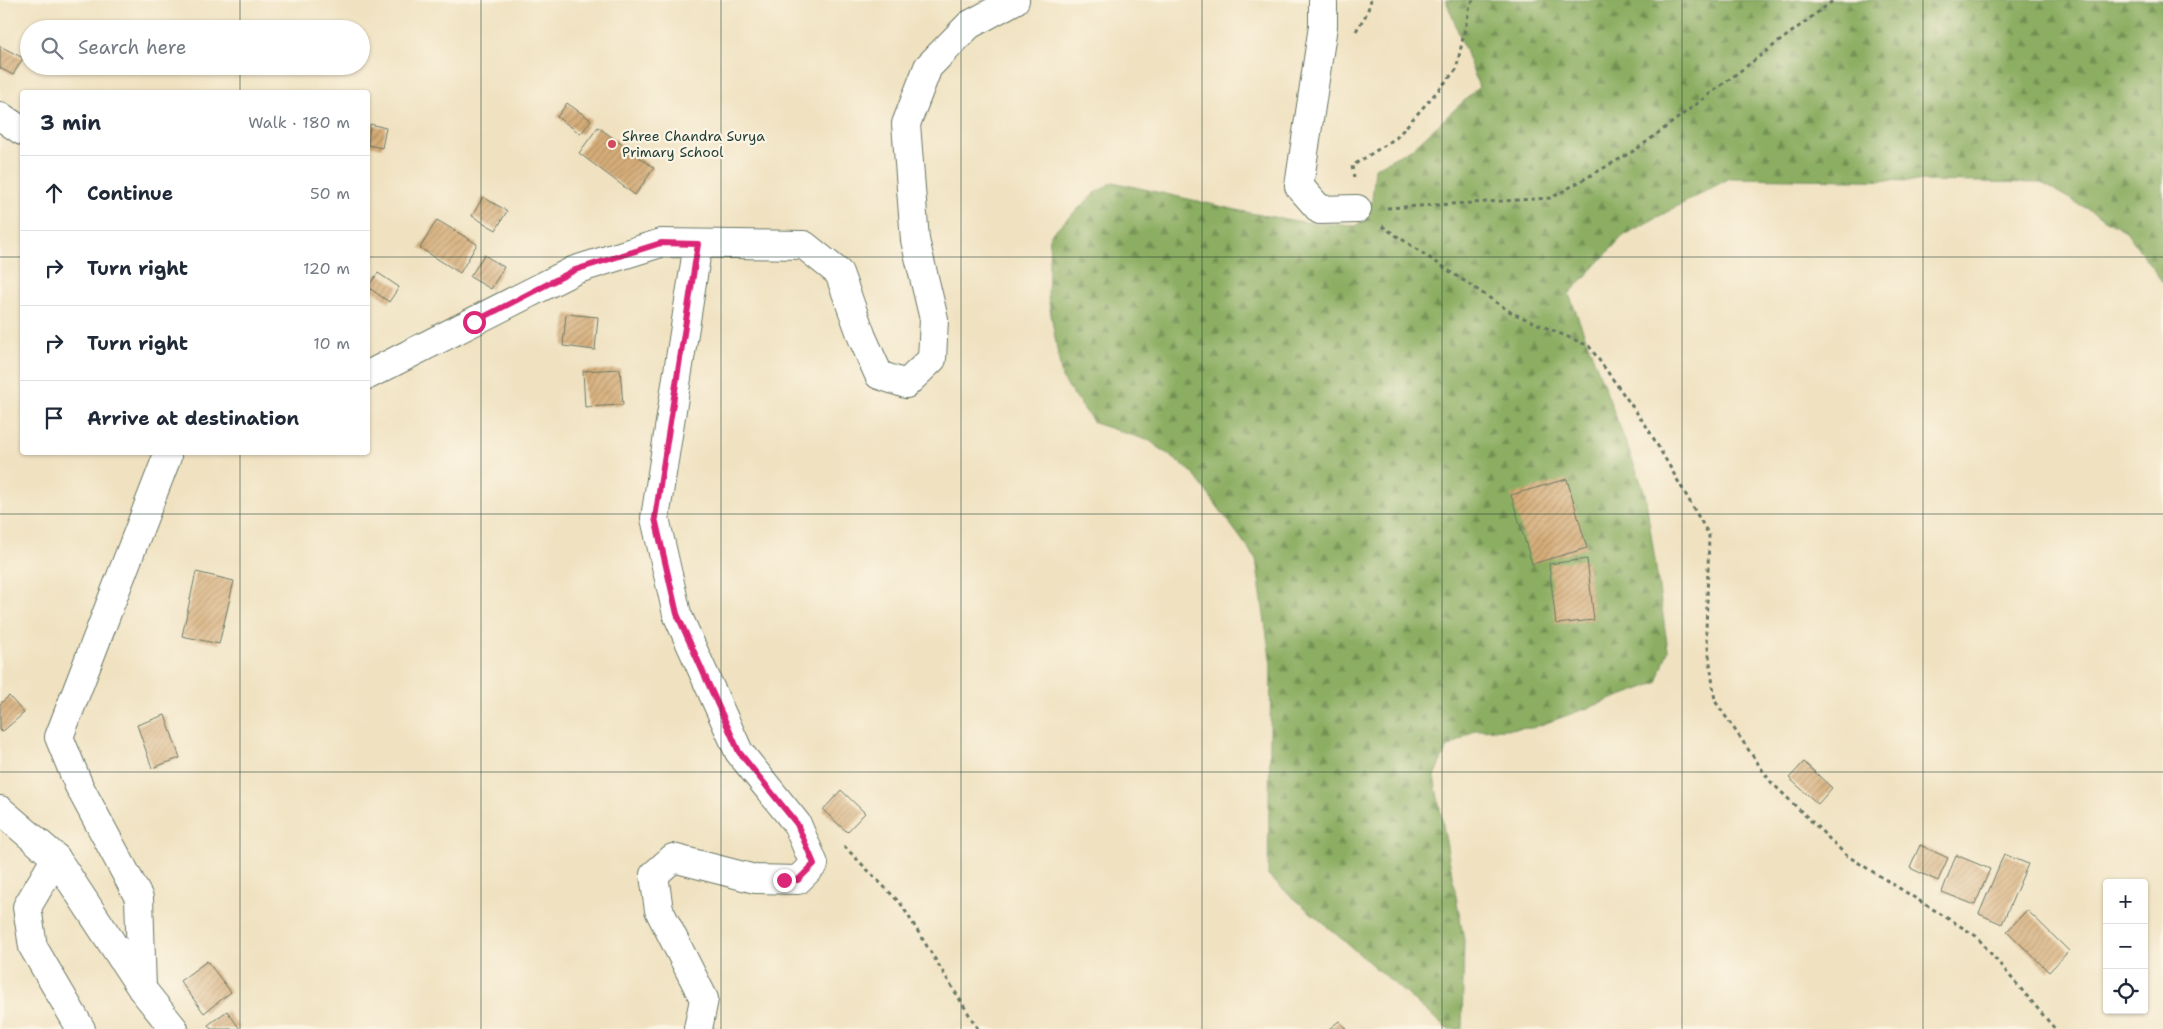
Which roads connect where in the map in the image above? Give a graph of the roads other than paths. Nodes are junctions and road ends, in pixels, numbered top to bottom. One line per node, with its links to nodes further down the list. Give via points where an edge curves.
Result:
1 (1014, 0): 6 (street, via 969,25 928,68 906,124 915,240 934,319 932,359 906,384 879,375 839,272 804,245)
2 (1324, 0): 5 (street, via 1299,186 1320,210)
3 (0, 116): 4 (street)
4 (20, 131)
5 (1358, 209)
6 (698, 244): 7 (street, via 661,243 575,270); 14 (street, via 655,518 677,614 739,752 797,824 814,864 798,880 755,879 673,858 654,876 659,910 704,999)
7 (370, 373)
8 (167, 455): 11 (street, via 59,738 79,786 139,898)
9 (0, 810): 10 (street)
10 (56, 858): 11 (street); 12 (street, via 28,907 33,947)
11 (142, 989): 13 (street)
12 (82, 1029)
13 (174, 1029)
14 (698, 1029)

